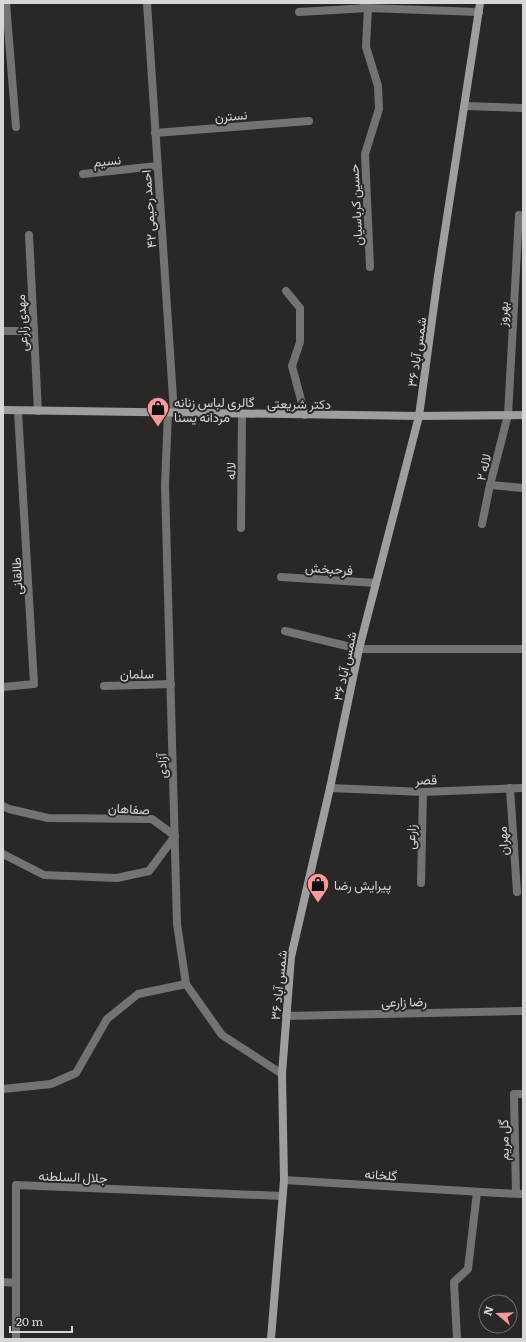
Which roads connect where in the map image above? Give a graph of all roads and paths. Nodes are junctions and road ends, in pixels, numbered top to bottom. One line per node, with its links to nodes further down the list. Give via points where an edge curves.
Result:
1 (6, 3): 10 (street)
2 (147, 3): 11 (street, ۴۲ احمد رحیمی)
3 (480, 3): 6 (street, شمس آباد ۳۶)
4 (366, 6): 5 (street); 6 (street); 16 (street, حسین کرباسیان, via 366,47 378,86 379,109 365,154)
5 (299, 12)
6 (479, 12): 7 (street, شمس آباد ۳۶)
7 (465, 106): 8 (street); 28 (street, شمس آباد ۳۶)
8 (523, 108)
9 (309, 121): 11 (street, نسترن)
10 (16, 127)
11 (155, 133): 12 (street, ۴۲ احمد رحیمی)
12 (157, 166): 13 (street, نسیم); 23 (street, ۴۲ احمد رحیمی)
13 (83, 174)
14 (519, 215): 26 (street, بهروز)
15 (29, 235): 19 (street, مهدی زارعی)
16 (370, 267)
17 (286, 291): 25 (street, via 300,308 300,342 292,366)
18 (3, 331): 19 (street)
19 (34, 331): 22 (street, مهدی زارعی)
20 (3, 410): 21 (street, دکتر شریعتی)
21 (18, 411): 22 (street, دکتر شریعتی); 40 (street, طالقانی, via 34,684)
22 (38, 411): 23 (street, دکتر شریعتی)
23 (171, 413): 24 (street, دکتر شریعتی); 38 (street, آزادی, via 165,485)
24 (242, 414): 25 (street, دکتر شریعتی); 32 (street, لاله)
25 (306, 415): 28 (street, دکتر شریعتی)
26 (508, 415): 27 (street, دکتر شریعتی); 28 (street, دکتر شریعتی); 29 (street, لاله ۲)
27 (523, 415)
28 (418, 416): 34 (street, شمس آباد ۳۶)
29 (490, 485): 30 (street); 31 (street, لاله ۲)
30 (523, 488)
31 (482, 524)
32 (241, 528)
33 (281, 577): 34 (street, فرحبخش)
34 (376, 583): 36 (street, شمس آباد ۳۶)
35 (285, 631): 36 (street)
36 (359, 648): 37 (street); 41 (street, شمس آباد ۳۶)
37 (523, 649)
38 (171, 684): 39 (street, سلمان); 46 (street, آزادی)
39 (104, 686)
40 (3, 687)
41 (330, 788): 44 (street, قصر); 52 (street, شمس آباد ۳۶, via 291,957)
42 (510, 788): 43 (street, قصر); 44 (street, قصر); 49 (street, مهران)
43 (523, 788)
44 (423, 792): 48 (street, زارعی)
45 (3, 806): 46 (street, صفاهان, via 48,818 152,819)
46 (175, 836): 47 (street, via 149,871 117,878 44,875); 50 (street, آزادی, via 177,924)
47 (3, 854)
48 (421, 883)
49 (518, 892)
50 (186, 984): 53 (street, آزادی, via 222,1035); 54 (street, via 138,994 108,1020 76,1073 51,1084)
51 (523, 1011): 52 (street, رضا زارعی)
52 (286, 1016): 53 (street, شمس آباد ۳۶)
53 (282, 1074): 56 (street, شمس آباد ۳۶)
54 (3, 1089)
55 (523, 1094): 58 (street, گل مریم, via 514,1094)
56 (284, 1180): 57 (street, گلخانه); 59 (street, شمس آباد ۳۶)
57 (477, 1192): 58 (street, گلخانه); 64 (street, via 468,1269 454,1282)
58 (520, 1194)
59 (282, 1196): 61 (street, جلال السلطنه, via 16,1185); 63 (street, شمس آباد ۳۶)
60 (3, 1282): 61 (street)
61 (16, 1283): 62 (street, جلال السلطنه)
62 (16, 1339)
63 (271, 1339)
64 (457, 1339)

